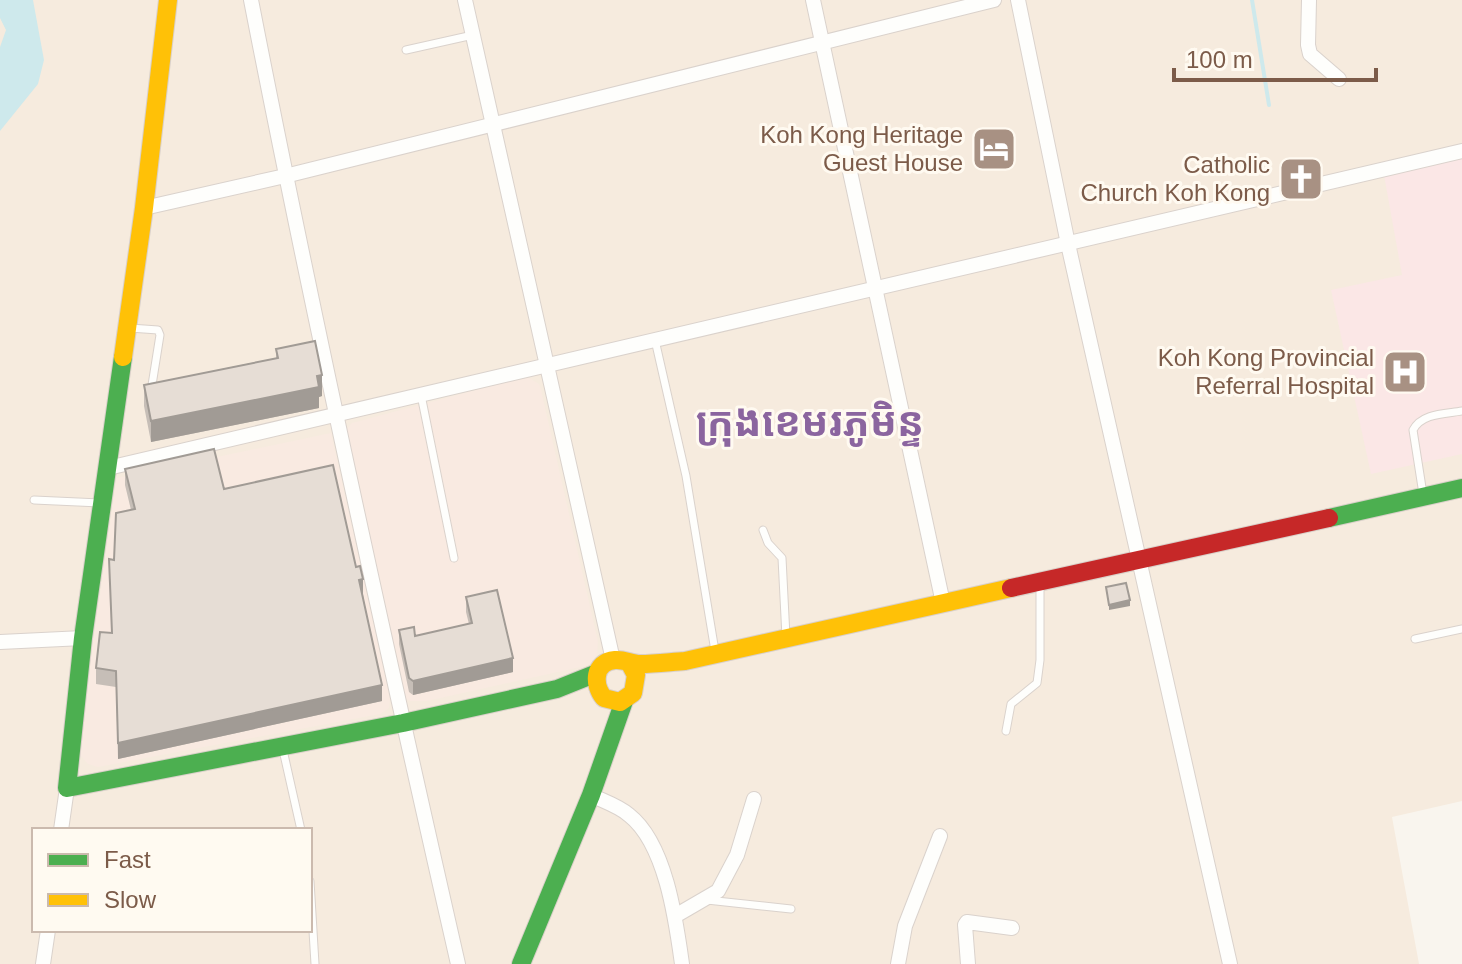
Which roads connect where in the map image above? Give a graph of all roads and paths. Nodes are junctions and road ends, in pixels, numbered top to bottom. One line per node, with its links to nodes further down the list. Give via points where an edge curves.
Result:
1 (168, 0): 15 (street)
2 (251, 0): 14 (street)
3 (465, 0): 8 (street)
4 (813, 0): 9 (street)
5 (994, 0): 9 (street)
6 (1018, 0): 16 (street)
7 (1309, 0): 11 (street, via 1310,54)
8 (473, 35): 10 (lane); 12 (street)
9 (822, 42): 12 (street); 17 (street)
10 (406, 50)
11 (1339, 79)
12 (492, 123): 14 (street); 20 (street)
13 (1462, 151): 16 (street)
14 (285, 176): 15 (street); 24 (street)
15 (144, 208): 18 (street)
16 (1068, 244): 17 (street); 32 (street)
17 (876, 289): 19 (street); 34 (street)
18 (128, 328): 21 (lane, via 158,330); 25 (street)
19 (655, 340): 20 (street); 40 (lane, via 686,476)
20 (546, 366): 22 (street); 42 (street)
21 (152, 385)
22 (421, 395): 24 (street); 31 (lane)
23 (1462, 411): 27 (lane, via 1429,417 1413,430)
24 (338, 415): 25 (street); 47 (street)
25 (108, 468): 29 (street)
26 (1462, 488): 27 (street)
27 (1423, 496): 32 (street)
28 (34, 500): 29 (lane)
29 (103, 503): 36 (street)
30 (763, 530): 37 (lane, via 782,558)
31 (454, 558)
32 (1139, 559): 33 (street); 69 (street)
33 (1041, 581): 34 (street); 48 (lane, via 1037,683 1011,704)
34 (943, 603): 37 (street)
35 (1462, 629): 38 (lane)
36 (83, 638): 39 (street); 50 (street)
37 (786, 638): 40 (street)
38 (1415, 639)
39 (0, 642)
40 (715, 654): 41 (street)
41 (685, 661): 42 (street); 44 (street)
42 (621, 662): 43 (street, via 606,662); 44 (street, via 637,674)
43 (597, 673): 45 (street); 46 (street, via 595,683)
44 (638, 686): 46 (street, via 635,692)
45 (557, 689): 46 (street); 47 (street)
46 (610, 698): 51 (street, via 615,728)
47 (403, 723): 49 (street); 64 (street)
48 (1006, 731)
49 (282, 748): 50 (street); 54 (lane)
50 (67, 788): 53 (street)
51 (591, 795): 59 (street, via 629,814 645,832); 65 (street)
52 (754, 799): 56 (street, via 732,865 718,891)
53 (61, 828)
54 (301, 828)
55 (940, 836): 67 (street, via 905,926)
56 (705, 900): 57 (lane); 59 (street)
57 (791, 909)
58 (312, 914): 63 (lane)
59 (675, 916): 66 (street)
60 (1012, 928): 68 (street, via 967,922)
61 (48, 932): 62 (street)
62 (43, 964)
63 (315, 964)
64 (458, 964)
65 (521, 964)
66 (682, 964)
67 (898, 964)
68 (968, 964)
69 (1230, 964)

